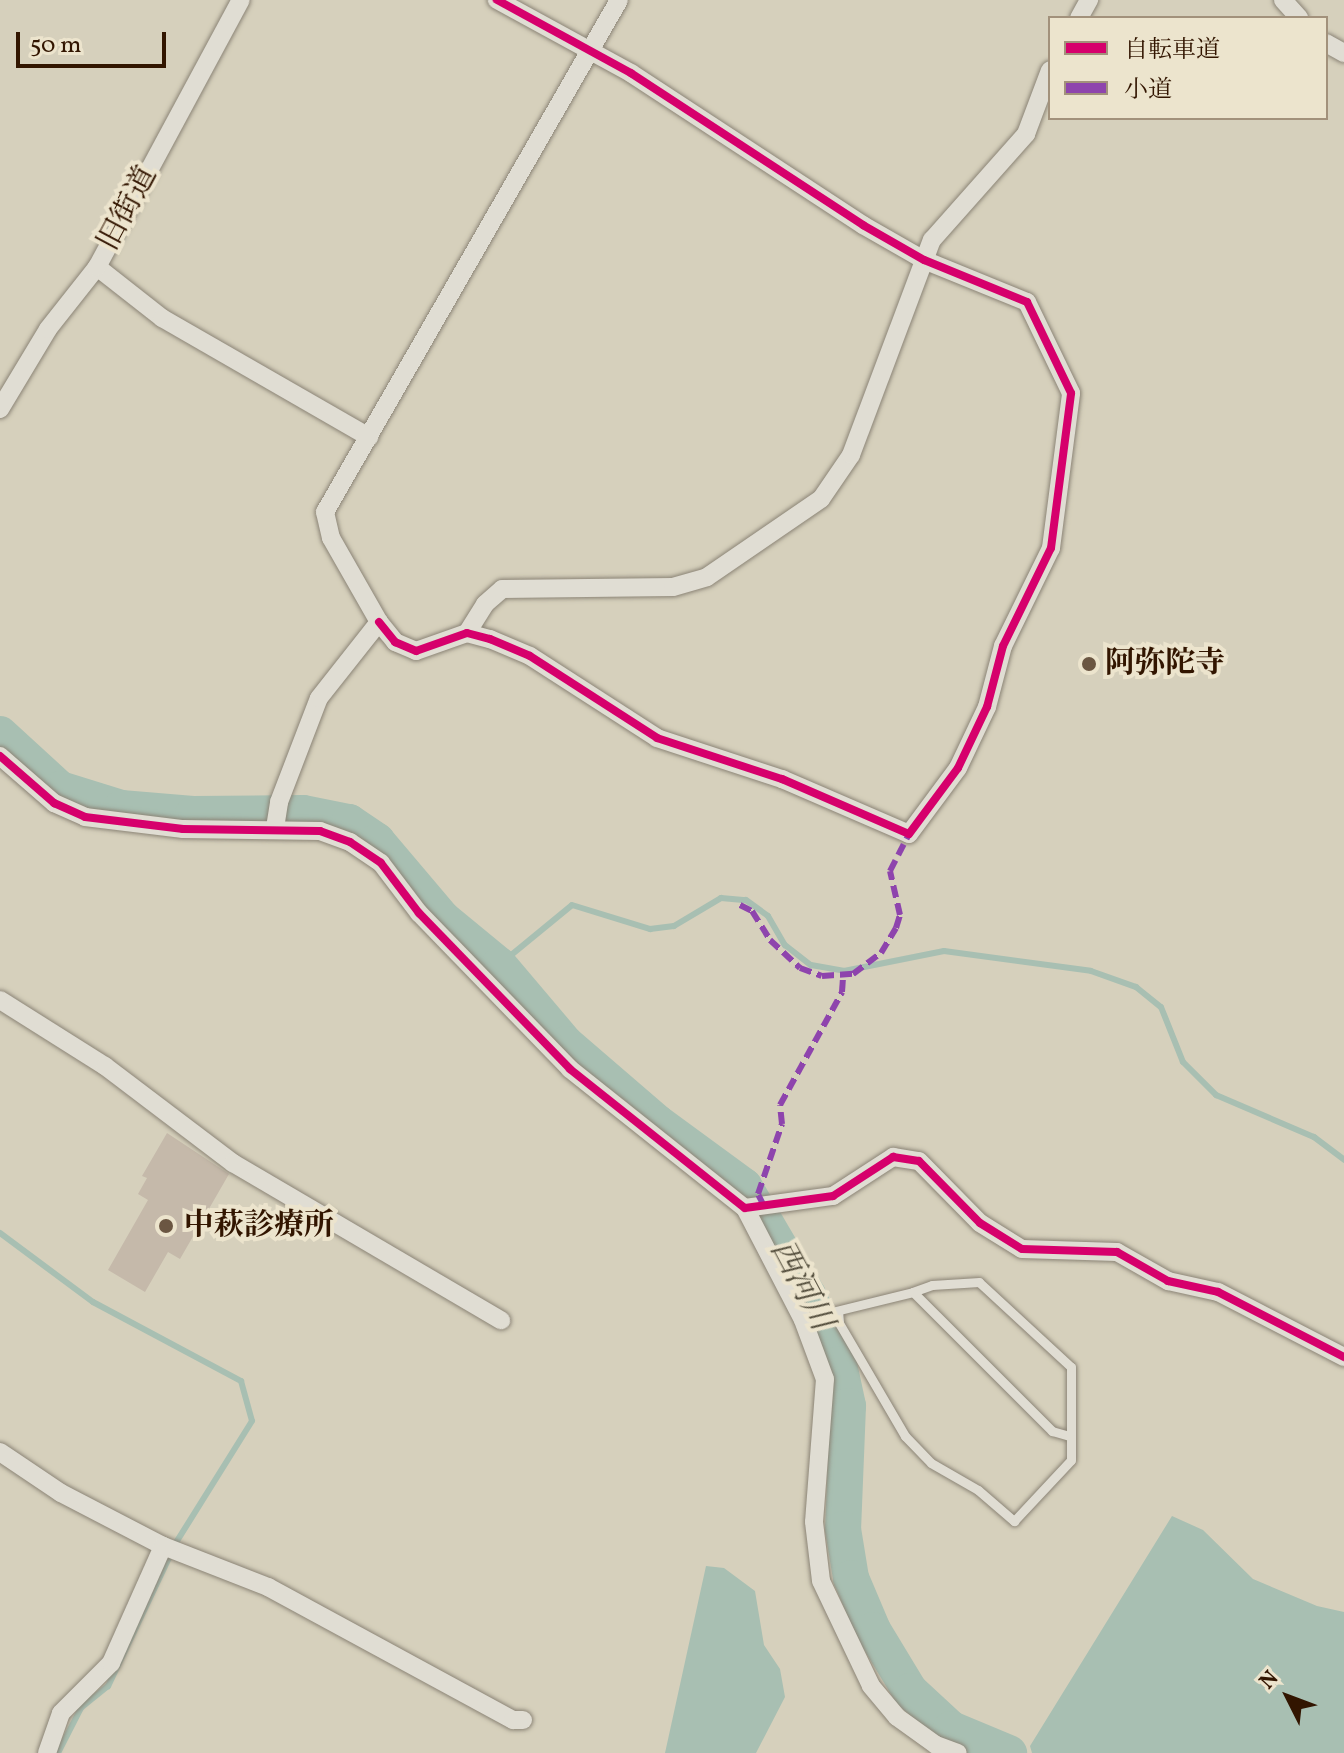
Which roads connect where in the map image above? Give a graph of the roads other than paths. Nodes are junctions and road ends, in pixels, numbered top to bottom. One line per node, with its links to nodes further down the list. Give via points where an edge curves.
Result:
1 (241, 0): 9 (street, 旧街道)
2 (497, 0): 6 (street)
3 (619, 0): 6 (street)
4 (1283, 0): 5 (street)
5 (1297, 16)
6 (591, 51): 8 (street); 11 (street)
7 (1048, 75): 8 (street, via 1026,134 932,240)
8 (924, 260): 13 (street, via 851,455 821,499 707,577 673,587 502,589); 13 (street, via 1027,302 1071,393 1051,548 1003,646 987,707 958,768 909,834 782,779 657,738 530,656)
9 (97, 267): 10 (street, 旧街道, via 48,329); 11 (street, via 162,318)
10 (0, 409)
11 (369, 437): 12 (street, via 325,512 331,538)
12 (379, 622): 13 (street, via 395,642 416,651); 15 (street, via 319,698)
13 (467, 633)
14 (0, 756): 15 (street, via 54,803 85,817 183,829)
15 (277, 817): 17 (street, via 350,842 381,863 419,913 570,1069)
16 (0, 1000): 21 (street, via 105,1066 243,1170)
17 (753, 1207): 20 (street); 22 (street, via 833,1196 893,1157 919,1161 994,1235 1022,1249 1117,1252 1168,1281 1218,1292)
18 (913, 1292): 19 (lane); 23 (lane, via 1052,1431); 23 (lane, via 932,1285 979,1282 1071,1367)
19 (838, 1311): 20 (lane); 23 (lane, via 839,1323 905,1436 931,1463 978,1490 1014,1521 1071,1460)
20 (807, 1319): 28 (street, via 825,1379 814,1522 821,1581 871,1686 897,1717 936,1745)
21 (501, 1320)
22 (1344, 1357)
23 (1070, 1436)
24 (0, 1452): 25 (street, via 61,1493)
25 (163, 1547): 26 (street, via 268,1587 513,1720); 27 (street, via 111,1663 61,1713)
26 (523, 1720)
27 (47, 1753)
28 (958, 1753)

